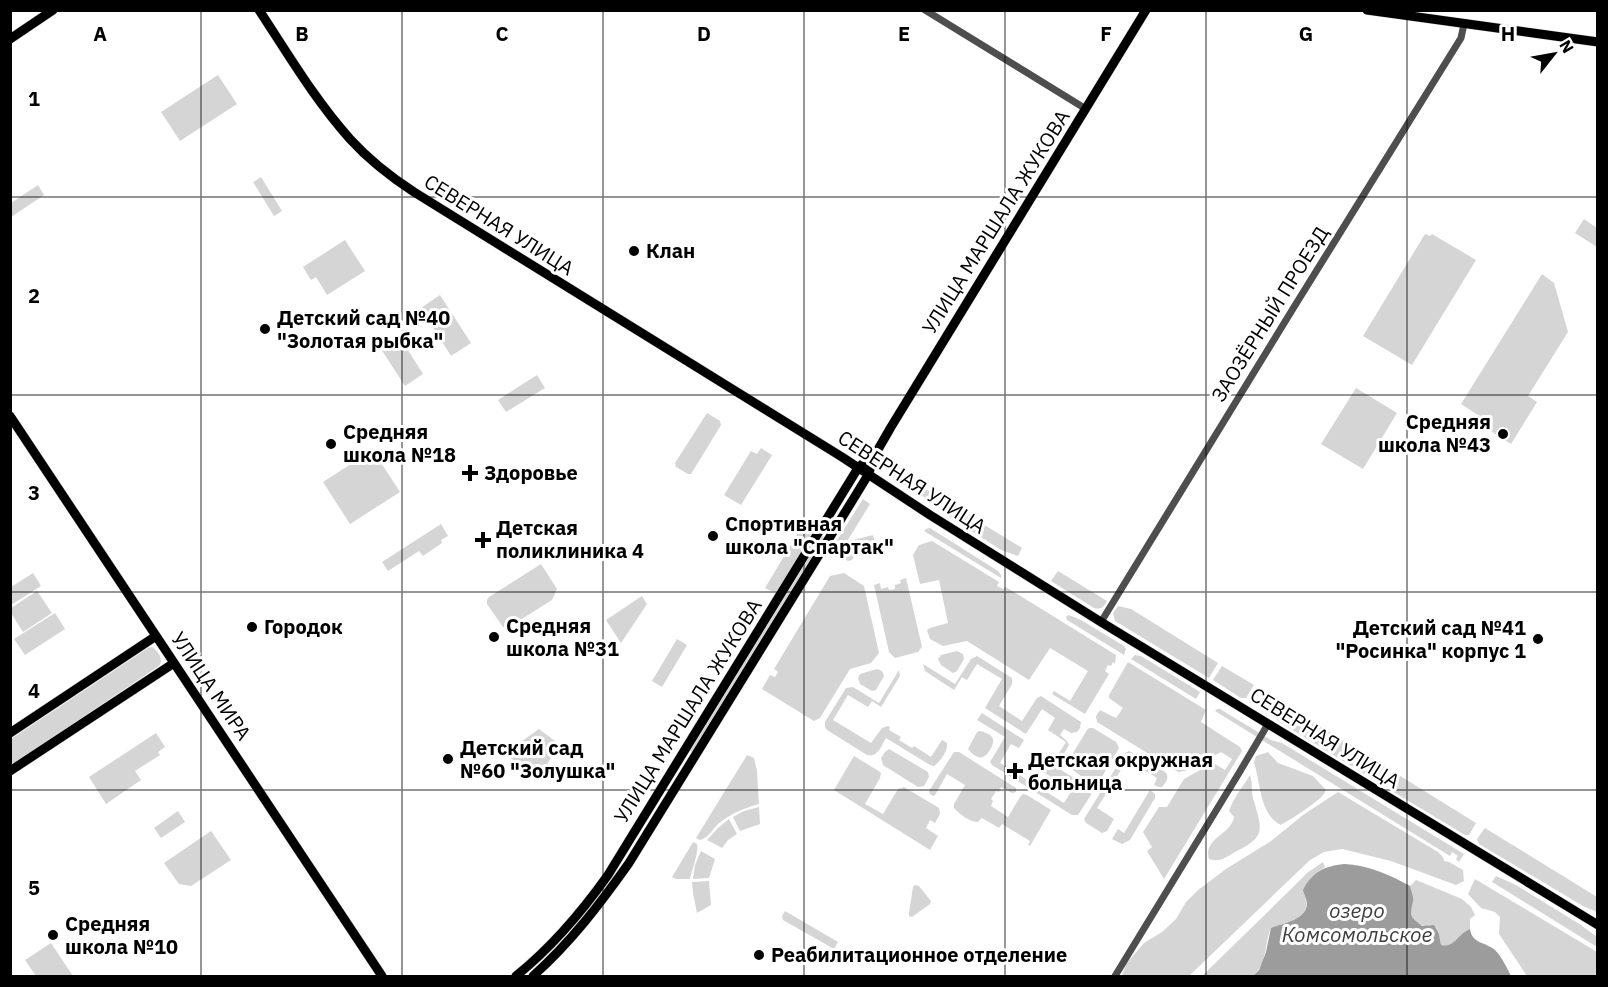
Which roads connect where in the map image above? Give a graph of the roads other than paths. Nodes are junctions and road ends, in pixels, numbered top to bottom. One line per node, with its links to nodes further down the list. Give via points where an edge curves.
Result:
1 (54, 10): 7 (main road)
2 (259, 10): 12 (main road, СЕВЕРНАЯ УЛИЦА, via 336,122 395,179)
3 (925, 10): 9 (street)
4 (1146, 10): 9 (main road, УЛИЦА МАРШАЛА ЖУКОВА)
5 (1367, 10): 6 (main road)
6 (1464, 24): 8 (main road); 16 (street, ЗАОЗЁРНЫЙ ПРОЕЗД, via 1461,38)
7 (10, 39)
8 (1598, 42)
9 (1086, 109): 11 (main road, УЛИЦА МАРШАЛА ЖУКОВА)
10 (10, 416): 17 (main road, УЛИЦА МИРА)
11 (876, 453): 12 (main road, УЛИЦА МАРШАЛА ЖУКОВА); 13 (main road, УЛИЦА МАРШАЛА ЖУКОВА)
12 (858, 468): 13 (main road, СЕВЕРНАЯ УЛИЦА); 14 (main road, УЛИЦА МАРШАЛА ЖУКОВА)
13 (868, 475): 15 (main road, УЛИЦА МАРШАЛА ЖУКОВА); 16 (main road, СЕВЕРНАЯ УЛИЦА)
14 (824, 524): 15 (main road); 24 (main road, УЛИЦА МАРШАЛА ЖУКОВА, via 608,875 559,938)
15 (834, 530): 25 (main road, УЛИЦА МАРШАЛА ЖУКОВА, via 629,863 579,930)
16 (1101, 622): 19 (main road, СЕВЕРНАЯ УЛИЦА)
17 (156, 636): 18 (main road, УЛИЦА МИРА); 20 (main road)
18 (174, 663): 21 (main road); 23 (main road, УЛИЦА МИРА)
19 (1268, 724): 22 (main road, СЕВЕРНАЯ УЛИЦА); 26 (street)
20 (10, 733)
21 (10, 771)
22 (1598, 925)
23 (382, 976)
24 (516, 976)
25 (533, 976)
26 (1115, 976)

